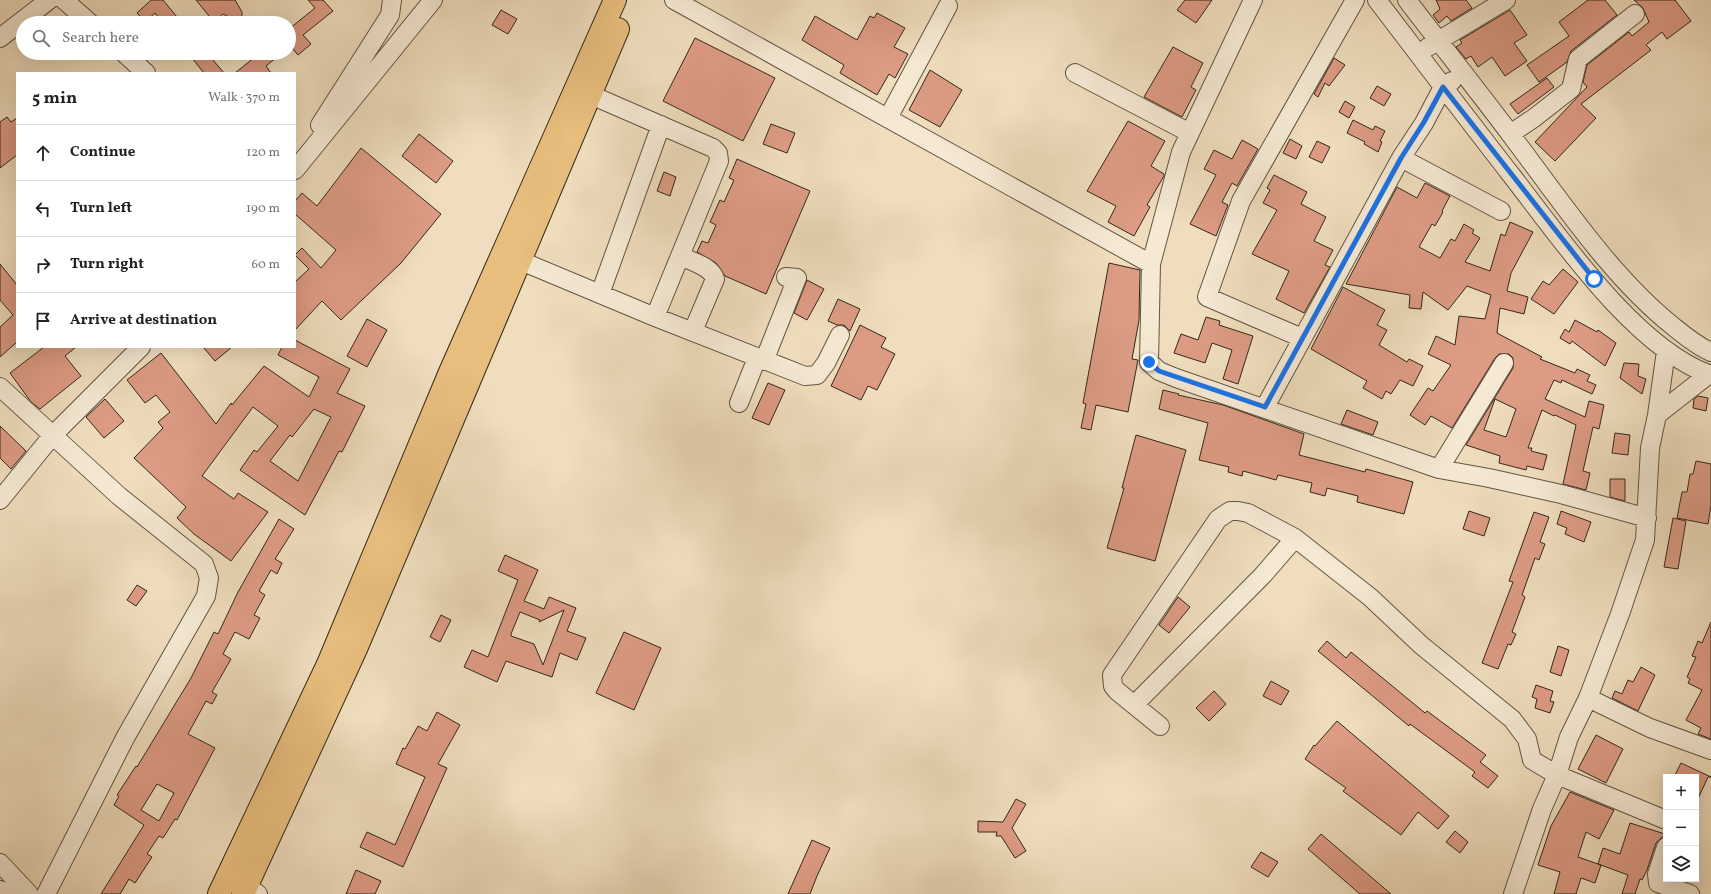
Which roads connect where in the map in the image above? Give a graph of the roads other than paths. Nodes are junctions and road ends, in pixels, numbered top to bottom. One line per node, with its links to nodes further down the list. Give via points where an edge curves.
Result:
1 (49, 0): 15 (street)
2 (64, 0): 16 (street)
3 (392, 0): 32 (street, via 390,15)
4 (433, 0): 33 (street)
5 (615, 0): 72 (main road, via 450,372 328,664)
6 (630, 0): 26 (main road)
7 (674, 0): 27 (street)
8 (1253, 0): 29 (street)
9 (1355, 0): 43 (street, via 1241,201 1207,297)
10 (1377, 0): 20 (street)
11 (1407, 0): 19 (street)
12 (1506, 0): 19 (street)
13 (948, 6): 27 (street)
14 (1635, 14): 30 (street, via 1578,59 1571,89)
15 (28, 16)
16 (82, 16)
17 (16, 26): 18 (street)
18 (0, 38)
19 (1438, 41): 20 (street); 24 (street)
20 (1418, 54): 25 (street)
21 (132, 60): 22 (street)
22 (145, 72)
23 (1075, 73): 29 (street)
24 (1464, 74): 25 (street); 30 (street)
25 (1443, 87): 31 (street); 45 (street, via 1594,279 1623,312)
26 (591, 95): 28 (street); 36 (main road)
27 (888, 118): 37 (street)
28 (661, 125): 35 (street, via 713,148 718,153 719,161); 39 (street)
29 (1190, 133): 37 (street, via 1181,152)
30 (1510, 134): 46 (street, via 1579,226 1632,288 1667,322)
31 (1401, 158): 34 (street); 43 (street)
32 (296, 162)
33 (296, 169)
34 (1501, 211)
35 (681, 256): 40 (street); 41 (street, via 707,268 715,279)
36 (521, 261): 39 (street); 68 (main road, via 359,642)
37 (1151, 264): 52 (street, via 1149,362 1159,371)
38 (786, 277): 47 (street, via 797,278)
39 (600, 294): 40 (street)
40 (655, 317): 41 (street)
41 (693, 331): 47 (street)
42 (840, 335): 47 (street, via 817,375 805,376)
43 (1302, 338): 52 (street)
44 (141, 348): 54 (street)
45 (1666, 351): 49 (street); 53 (street)
46 (1711, 352)
47 (761, 359): 51 (street)
48 (1504, 363): 55 (street)
49 (1710, 375): 53 (street)
50 (0, 387): 54 (street)
51 (739, 403)
52 (1265, 407): 55 (street)
53 (1657, 415): 57 (street, via 1650,448)
54 (52, 436): 56 (street); 71 (street, via 119,496 204,564 210,578 206,596 125,738)
55 (1439, 469): 57 (street, via 1561,494)
56 (0, 500)
57 (1647, 518): 59 (street, via 1643,548)
58 (1295, 538): 60 (street, via 1263,575); 60 (street, via 1238,510 1230,511 1218,519 1112,675 1113,686); 63 (street, via 1370,597 1421,645 1512,718 1527,739 1532,760)
59 (1588, 698): 62 (street, via 1650,728); 63 (street, via 1569,737)
60 (1134, 705): 61 (street)
61 (1160, 726)
62 (1711, 750)
63 (1557, 775): 64 (street); 73 (street, via 1542,809)
64 (1663, 819)
65 (1663, 856): 74 (street, via 1657,874 1658,883)
66 (0, 863): 70 (street)
67 (0, 890): 69 (street)
68 (249, 891)
69 (9, 894)
70 (29, 894)
71 (46, 894)
72 (219, 894)
73 (1513, 894)
74 (1690, 894)

